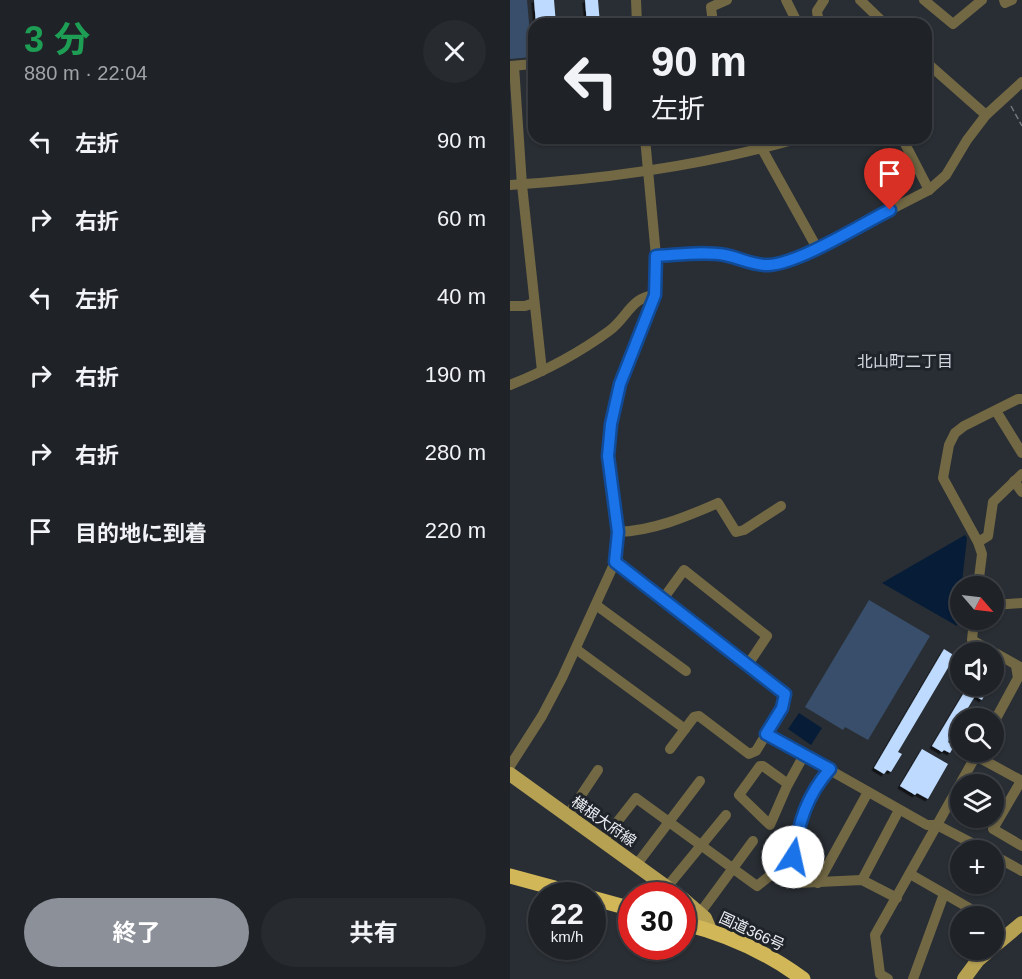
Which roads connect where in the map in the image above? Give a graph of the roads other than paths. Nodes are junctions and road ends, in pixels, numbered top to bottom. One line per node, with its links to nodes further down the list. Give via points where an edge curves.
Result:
1 (636, 0): 10 (street)
2 (727, 0): 11 (street, via 711,8)
3 (786, 0): 12 (street)
4 (824, 0): 13 (street, via 817,11)
5 (925, 0): 6 (street, via 953,24)
6 (982, 0)
7 (1004, 0): 8 (street)
8 (1012, 0)
9 (867, 2): 14 (street)
10 (637, 18)
11 (712, 18)
12 (795, 18)
13 (818, 18)
14 (880, 18)
15 (528, 65): 16 (street)
16 (512, 66): 27 (street)
17 (932, 67): 19 (street)
18 (1022, 82): 19 (street)
19 (986, 115): 28 (street, via 946,176)
20 (645, 144): 25 (street)
21 (760, 144): 24 (street)
22 (777, 144): 24 (street)
23 (905, 144): 28 (street)
24 (762, 148): 25 (street); 29 (street)
25 (647, 172): 27 (street); 30 (street)
26 (510, 185): 27 (street)
27 (522, 185): 32 (street)
28 (929, 190): 29 (street)
29 (817, 248): 30 (street, via 770,265 723,255)
30 (656, 256): 31 (street)
31 (655, 295): 34 (street, via 641,297 611,330); 42 (street, via 613,410 609,467)
32 (534, 303): 33 (street); 34 (street)
33 (510, 306)
34 (542, 371): 35 (street)
35 (510, 385)
36 (1022, 399): 37 (street)
37 (996, 411): 38 (street); 43 (street, via 955,434 943,478)
38 (1022, 453)
39 (1018, 478): 40 (street); 43 (street, via 993,502 988,536)
40 (1022, 492)
41 (781, 506): 42 (street, via 736,532 718,503 643,530)
42 (618, 532): 44 (street)
43 (978, 542): 45 (street, via 982,554)
44 (615, 562): 46 (street); 49 (street)
45 (979, 576)
46 (663, 598): 52 (street); 52 (street, via 684,570 767,636)
47 (1022, 603): 48 (street)
48 (1004, 604)
49 (596, 605): 51 (street); 54 (street)
50 (973, 630): 53 (street, via 972,640)
51 (576, 649): 58 (street); 64 (street, via 542,716)
52 (747, 666): 59 (street, via 785,694 782,708)
53 (1019, 667): 55 (street)
54 (686, 671)
55 (1012, 690): 56 (street); 57 (street)
56 (1022, 696)
57 (1002, 708)
58 (685, 729): 59 (street, via 699,716 749,754 756,751); 60 (street)
59 (766, 734): 61 (street)
60 (670, 749)
61 (804, 755): 65 (street); 70 (street)
62 (972, 762): 76 (street)
63 (990, 762): 69 (street)
64 (510, 766)
65 (830, 769): 71 (street); 85 (street, via 816,784 799,823 793,857)
66 (598, 770): 73 (street)
67 (510, 774): 73 (main road, 横根大府線)
68 (700, 781): 75 (street)
69 (1021, 781): 81 (street, via 993,830)
70 (788, 784): 70 (street, via 770,825 740,795 760,766)
71 (868, 792): 72 (street); 93 (street)
72 (899, 810): 76 (street, via 927,825); 89 (street)
73 (568, 815): 77 (main road, 横根大府線)
74 (726, 815): 80 (street)
75 (670, 822): 77 (street, via 636,798); 80 (street); 83 (street)
76 (936, 825): 78 (street); 87 (street)
77 (603, 840): 83 (main road, 横根大府線)
78 (965, 840)
79 (753, 842): 84 (street)
80 (702, 845): 84 (street); 92 (street)
81 (1022, 846)
82 (1004, 861): 86 (street)
83 (637, 864): 91 (main road, 横根大府線)
84 (732, 866): 85 (street, via 757,886); 98 (street)
85 (775, 871): 93 (street, via 797,883)
86 (1022, 871)
87 (910, 874): 94 (street); 95 (street)
88 (510, 876): 90 (highway)
89 (862, 880): 93 (street); 95 (street)
90 (532, 882)
91 (660, 882)
92 (671, 882)
93 (818, 883)
94 (944, 894): 96 (street); 108 (street)
95 (897, 898): 107 (street, via 875,935 880,974)
96 (965, 906)
97 (696, 910): 98 (main road, 横根大府線)
98 (700, 913): 101 (main road, 横根大府線)
99 (1022, 923): 103 (main road)
100 (696, 926): 101 (highway, 国道366号)
101 (710, 930): 106 (highway, 国道366号, via 770,957)
102 (1004, 933): 103 (street)
103 (1007, 936): 104 (main road)
104 (1004, 938)
105 (978, 960): 109 (main road)
106 (803, 979)
107 (888, 979)
108 (913, 979)
109 (964, 979)

